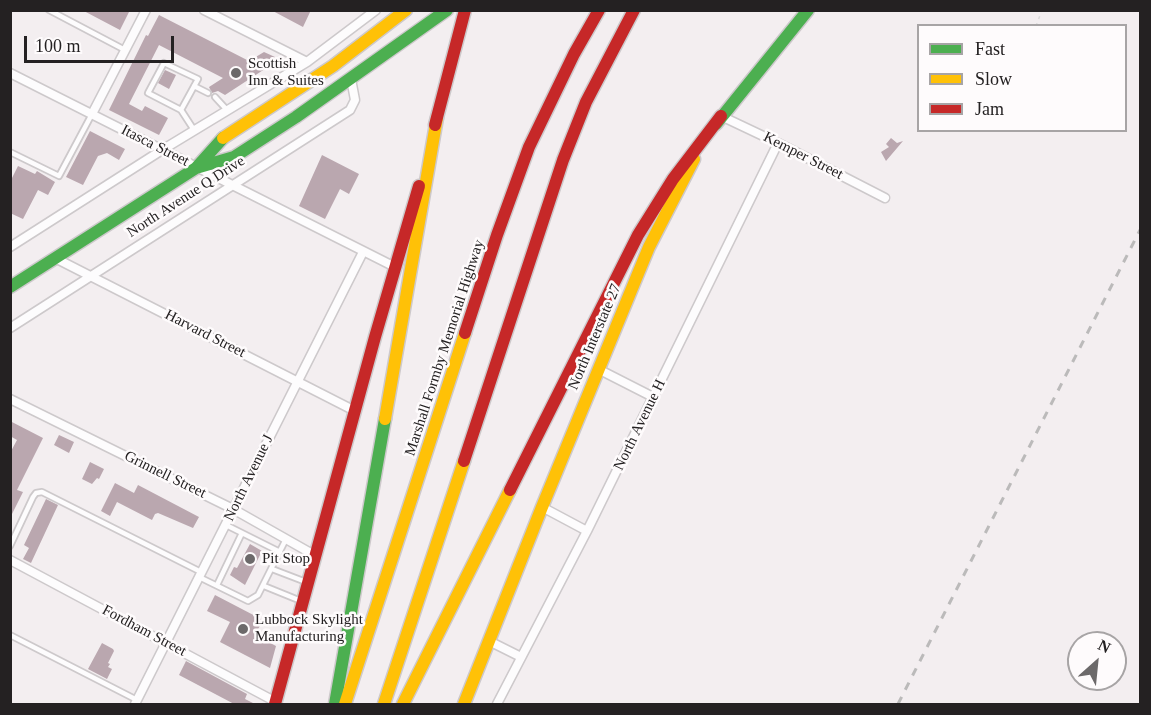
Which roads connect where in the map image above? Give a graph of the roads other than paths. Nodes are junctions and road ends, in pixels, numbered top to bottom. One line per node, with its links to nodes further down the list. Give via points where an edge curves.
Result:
1 (49, 10): 11 (lane)
2 (146, 10): 11 (street)
3 (204, 10): 12 (street)
4 (376, 10): 12 (street)
5 (406, 10): 27 (main road, North Avenue Q Drive, via 333,66 223,138)
6 (447, 10): 14 (main road, North Avenue Q Drive)
7 (465, 10): 22 (main road)
8 (599, 10): 66 (main road, Marshall Formby Memorial Highway, via 529,147)
9 (634, 10): 67 (main road, via 586,102 563,160)
10 (808, 10): 21 (main road, North Interstate 27)
11 (126, 50): 20 (street)
12 (307, 62): 19 (street)
13 (10, 73): 20 (street, Itasca Street)
14 (351, 79): 27 (main road, North Avenue Q Drive, via 234,157); 28 (street, North Avenue Q Drive, via 355,100 350,110)
15 (194, 86): 16 (lane); 18 (lane); 18 (lane, via 198,80 164,63 148,93)
16 (208, 93)
17 (215, 97): 19 (lane)
18 (181, 110): 23 (lane)
19 (227, 111): 23 (street)
20 (92, 114): 25 (street, Itasca Street); 26 (lane, via 59,176)
21 (720, 116): 24 (street, Kemper Street); 38 (main road, North Interstate 27, via 699,148 649,247); 68 (main road, via 638,235)
22 (437, 118): 34 (main road); 65 (main road)
23 (194, 130): 25 (street)
24 (778, 143): 29 (street, Kemper Street); 40 (street, North Avenue H)
25 (162, 150): 27 (street, Itasca Street); 30 (street)
26 (10, 152)
27 (196, 168): 28 (street, Itasca Street); 33 (main road, North Avenue Q Drive)
28 (232, 185): 32 (street, Itasca Street); 35 (street, North Avenue Q Drive)
29 (885, 198)
30 (15, 239): 31 (street)
31 (10, 247)
32 (363, 252): 34 (street, Itasca Street); 39 (street, North Avenue J)
33 (55, 258): 35 (street, Harvard Street); 36 (main road, North Avenue Q Drive)
34 (395, 267): 42 (main road)
35 (92, 276): 37 (street, North Avenue Q Drive); 39 (street, Harvard Street)
36 (10, 287)
37 (10, 328)
38 (598, 369): 40 (street); 43 (main road, North Interstate 27)
39 (297, 381): 42 (street, Harvard Street); 44 (street, North Avenue J)
40 (653, 397): 46 (street, North Avenue H)
41 (10, 399): 44 (street, Grinnell Street)
42 (355, 411): 51 (main road)
43 (542, 507): 46 (street); 60 (main road, North Interstate 27)
44 (233, 509): 45 (street, North Avenue J); 48 (street, Grinnell Street)
45 (225, 525): 47 (lane); 54 (street, North Avenue J)
46 (587, 531): 62 (street, North Avenue H)
47 (242, 533): 50 (lane); 56 (lane)
48 (286, 539): 50 (lane); 51 (street, Grinnell Street)
49 (10, 546): 54 (lane, via 33,497 42,492)
50 (280, 552): 53 (lane)
51 (316, 556): 55 (main road)
52 (10, 560): 61 (street, Fordham Street)
53 (272, 569): 55 (lane); 57 (lane)
54 (200, 574): 56 (lane); 61 (street, North Avenue J)
55 (308, 583): 58 (main road)
56 (217, 585): 57 (lane, via 248,601 258,596)
57 (264, 586): 58 (lane)
58 (303, 602): 64 (main road)
59 (10, 635): 63 (lane)
60 (489, 641): 62 (street); 69 (main road, North Interstate 27)
61 (166, 642): 63 (street, North Avenue J); 64 (street, Fordham Street)
62 (521, 657): 70 (street, North Avenue H)
63 (136, 702)
64 (276, 703)
65 (335, 705)
66 (345, 705)
67 (384, 705)
68 (403, 705)
69 (464, 705)
70 (497, 705)

